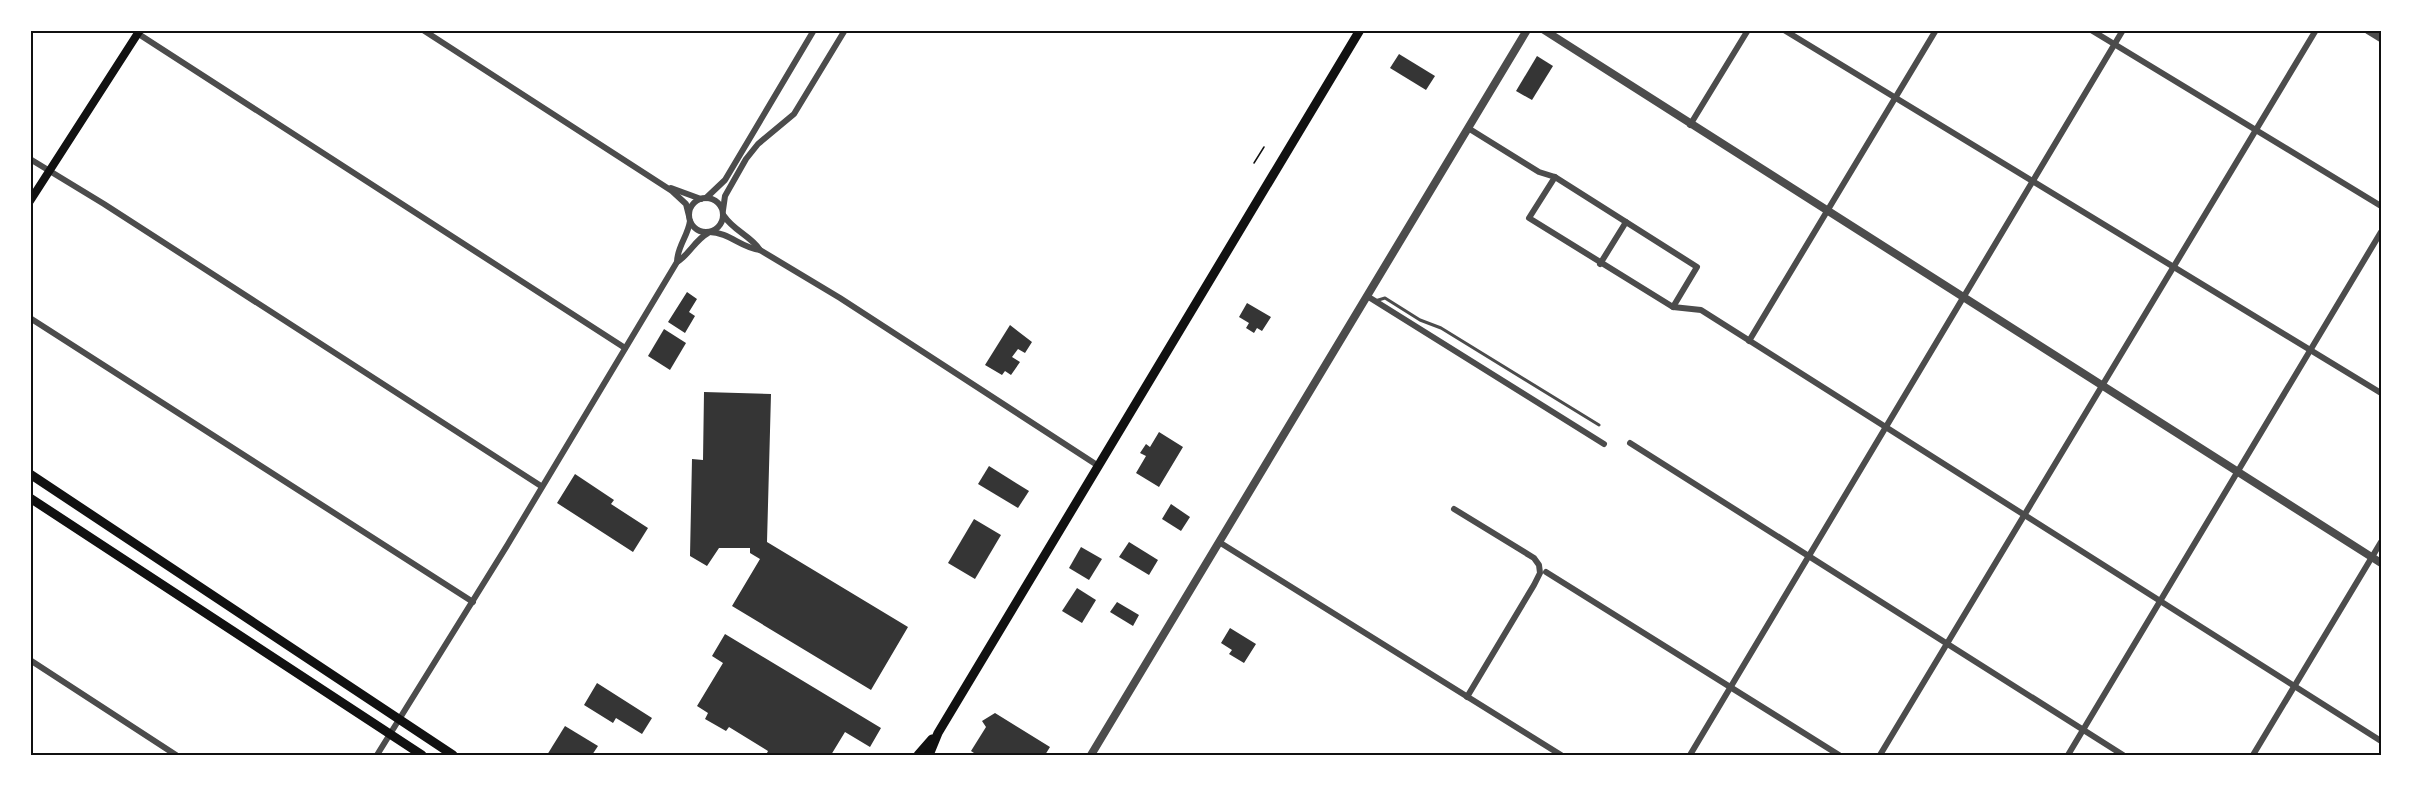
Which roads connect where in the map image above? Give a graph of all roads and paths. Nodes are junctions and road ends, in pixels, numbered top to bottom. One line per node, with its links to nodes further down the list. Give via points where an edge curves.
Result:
1 (423, 30): 27 (street)
2 (814, 30): 28 (street, via 725,180)
3 (844, 30): 32 (street, via 794,114 746,159 725,196)
4 (1360, 30): 55 (main road)
5 (1527, 30): 19 (street)
6 (1545, 30): 18 (street)
7 (1748, 30): 18 (street)
8 (1784, 30): 17 (street)
9 (1936, 30): 17 (street)
10 (2091, 30): 16 (street)
11 (2123, 30): 16 (street)
12 (2316, 30): 20 (street)
13 (2368, 30): 15 (street)
14 (138, 32): 24 (main road); 47 (street)
15 (2381, 38)
16 (2114, 44): 20 (street); 26 (street)
17 (1895, 98): 26 (street); 31 (street)
18 (1690, 125): 31 (street)
19 (1468, 128): 25 (street, via 1539,172); 41 (street)
20 (2256, 130): 30 (street); 40 (street)
21 (1264, 147): 23 (path)
22 (30, 159): 24 (street)
23 (1254, 164)
24 (50, 170): 29 (main road); 58 (street)
25 (1555, 177): 34 (street); 39 (street, via 1530,218)
26 (2032, 182): 40 (street); 42 (street)
27 (662, 184): 28 (street); 33 (street, via 686,204)
28 (703, 198): 32 (street, via 716,201); 33 (street, via 692,206)
29 (30, 201)
30 (2381, 206)
31 (1827, 211): 42 (street); 46 (street)
32 (723, 213): 35 (street, via 719,227); 37 (street, via 736,231)
33 (689, 219): 35 (street, via 698,230); 38 (street, via 688,235 677,254)
34 (1626, 222): 39 (street); 44 (street, via 1697,267)
35 (708, 232): 37 (street, via 724,233 750,249); 38 (street)
36 (2381, 232): 48 (street)
37 (760, 250): 55 (street)
38 (677, 262): 47 (street)
39 (1600, 264): 44 (street)
40 (2173, 268): 48 (street); 49 (street)
41 (1367, 296): 43 (street); 62 (street)
42 (1963, 297): 49 (street); 52 (street)
43 (1375, 301): 51 (lane, via 1385,298 1441,328); 54 (street)
44 (1673, 308): 46 (street, via 1701,310)
45 (30, 318): 69 (street)
46 (1749, 341): 52 (street)
47 (625, 348): 58 (street)
48 (2310, 351): 50 (street); 56 (street)
49 (2103, 384): 56 (street); 61 (street)
50 (2381, 393)
51 (1599, 425)
52 (1886, 426): 61 (street); 64 (street)
53 (1630, 443): 64 (street)
54 (1604, 444)
55 (1097, 465): 77 (main road)
56 (2237, 472): 65 (street); 68 (street)
57 (30, 474): 75 (main road)
58 (542, 486): 69 (street)
59 (30, 498): 78 (main road)
60 (1455, 509): 74 (street, via 1534,558 1540,573)
61 (2024, 515): 68 (street); 70 (street)
62 (1219, 542): 74 (street); 86 (street)
63 (2381, 542): 65 (street)
64 (1809, 556): 70 (street); 72 (street)
65 (2372, 557): 66 (street); 73 (street)
66 (2381, 563)
67 (1546, 572): 72 (street)
68 (2160, 600): 73 (street); 76 (street)
69 (472, 602): 75 (street)
70 (1947, 644): 76 (street); 90 (street)
71 (30, 660): 80 (street)
72 (1731, 686): 88 (street); 89 (street)
73 (2294, 686): 79 (street); 93 (street)
74 (1467, 697): 87 (street)
75 (400, 720): 78 (street); 83 (main road)
76 (2082, 730): 91 (street); 92 (street)
77 (938, 733): 84 (main road); 85 (main road)
78 (390, 734): 81 (street); 82 (main road)
79 (2381, 741)
80 (176, 755)
81 (377, 755)
82 (422, 755)
83 (453, 755)
84 (918, 755)
85 (928, 755)
86 (1091, 755)
87 (1561, 755)
88 (1690, 755)
89 (1839, 755)
90 (1880, 755)
91 (2068, 755)
92 (2123, 755)
93 (2253, 755)

